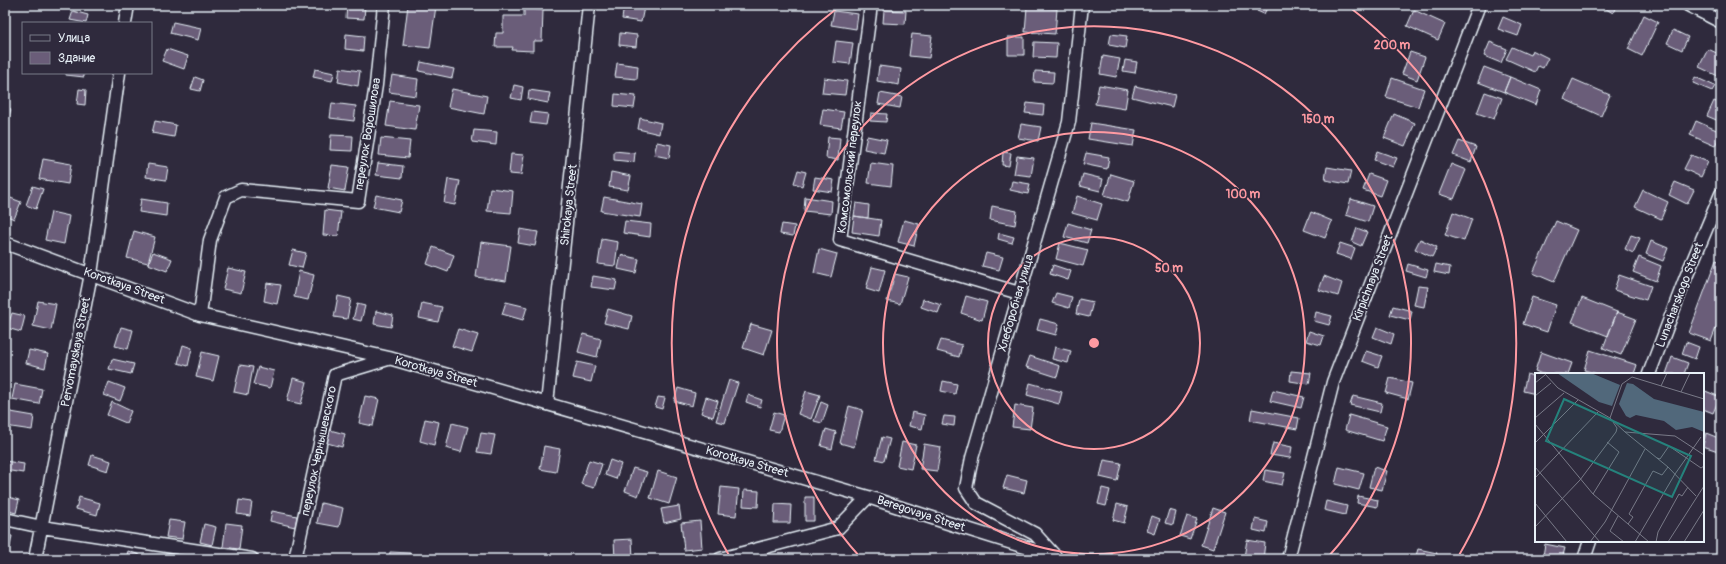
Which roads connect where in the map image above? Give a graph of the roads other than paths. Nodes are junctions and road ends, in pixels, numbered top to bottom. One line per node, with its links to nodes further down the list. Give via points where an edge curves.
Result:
1 (128, 5): 8 (street)
2 (384, 5): 15 (street, переулок Ворошилова, via 376,85 358,200 241,190 226,197 210,240)
3 (589, 5): 18 (street, Shirokaya Street)
4 (871, 5): 14 (street, Комсомольский переулок, via 840,240)
5 (1082, 5): 14 (street, Хлеборобная улица, via 1069,122)
6 (1479, 5): 28 (street, Kirpichnaya Street, via 1333,382)
7 (1688, 5): 9 (street)
8 (125, 22)
9 (1721, 22)
10 (118, 74): 13 (street, Pervomayskaya Street)
11 (1721, 194): 17 (street, Lunacharskogo Street)
12 (5, 243): 13 (street, Korotkaya Street)
13 (91, 274): 15 (street, Korotkaya Street); 21 (street, Pervomayskaya Street)
14 (1019, 293): 23 (street, Хлеборобная улица, via 972,458 966,488 976,503 1035,534)
15 (200, 314): 16 (street, Korotkaya Street)
16 (389, 358): 18 (street, Korotkaya Street); 26 (street, переулок Чернышевского, via 336,375)
17 (1649, 373)
18 (547, 404): 19 (street, Korotkaya Street)
19 (868, 497): 23 (street, Beregovaya Street); 27 (street, Beregovaya Street, via 838,528)
20 (5, 519): 21 (street)
21 (42, 527): 24 (street, Pervomayskaya Street); 25 (street)
22 (1590, 542): 29 (street)
23 (1059, 558)
24 (34, 559)
25 (252, 559)
26 (295, 559)
27 (720, 559)
28 (1288, 559)
29 (1584, 559)

